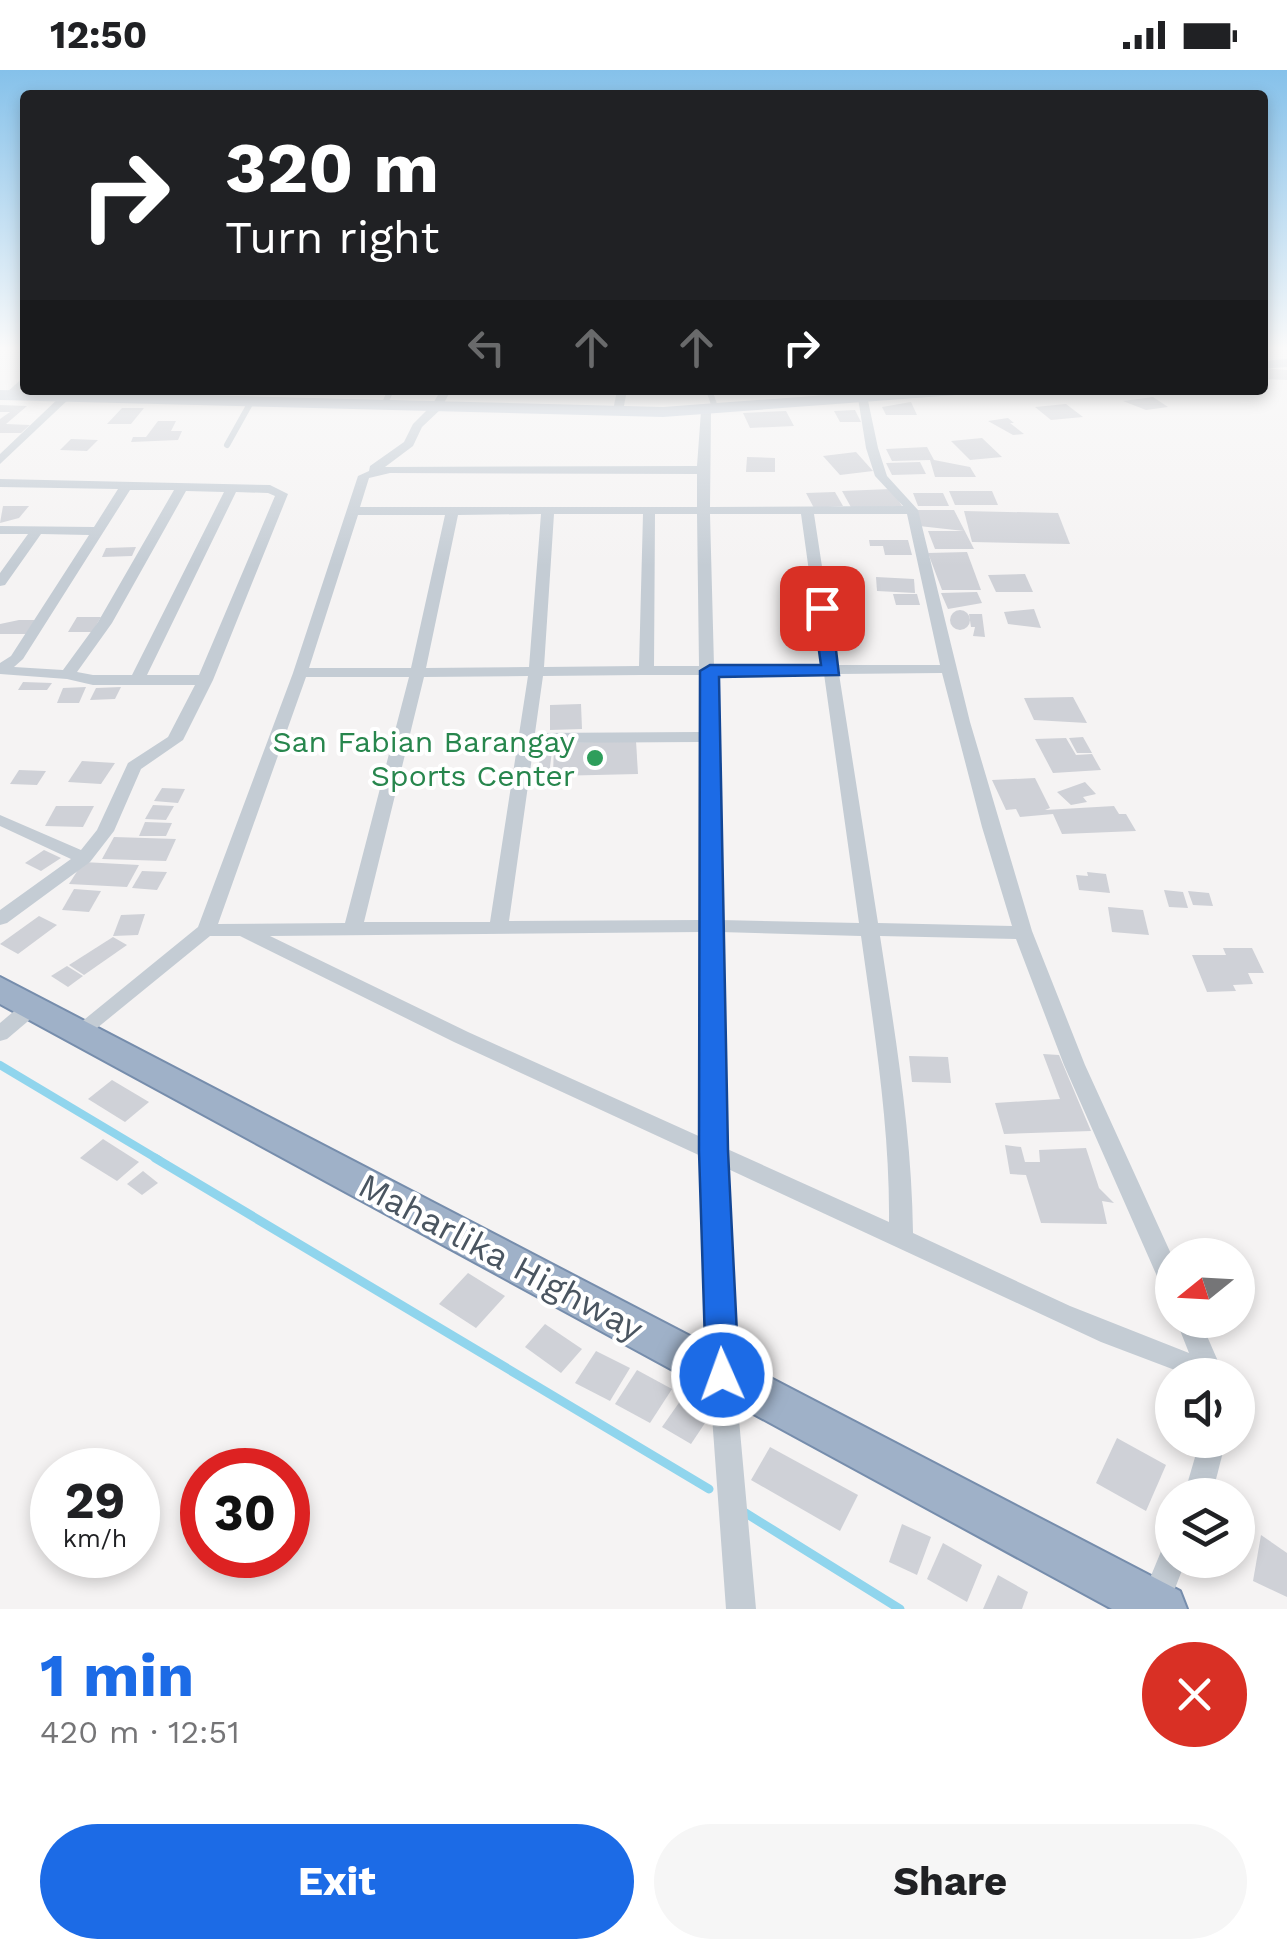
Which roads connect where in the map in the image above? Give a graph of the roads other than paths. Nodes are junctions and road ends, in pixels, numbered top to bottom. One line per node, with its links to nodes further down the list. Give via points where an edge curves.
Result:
1 (40, 422): 7 (street)
2 (239, 422): 8 (lane)
3 (421, 422): 11 (street, via 409,444)
4 (709, 422): 10 (street)
5 (868, 422): 16 (street, via 880,474)
6 (0, 436): 7 (street)
7 (25, 436): 9 (street)
8 (227, 445)
9 (0, 460)
10 (703, 470): 11 (street); 21 (street)
11 (372, 472): 17 (street, via 358,484)
12 (0, 483): 13 (street)
13 (126, 487): 14 (street); 25 (street)
14 (181, 488): 15 (street); 35 (street, via 105,623)
15 (232, 488): 36 (street); 37 (street, via 282,494)
16 (912, 510): 22 (street); 28 (street)
17 (352, 511): 18 (street); 33 (street)
18 (452, 511): 19 (street); 31 (street)
19 (548, 511): 20 (street); 34 (street)
20 (649, 511): 21 (street); 32 (street)
21 (704, 512): 22 (street); 29 (street)
22 (807, 512): 30 (street)
23 (0, 530): 24 (street)
24 (38, 530): 25 (street); 26 (street)
25 (98, 531): 27 (street, via 16,659)
26 (0, 582)
27 (0, 669): 35 (street)
28 (946, 669): 30 (street); 49 (street)
29 (710, 671): 30 (street); 32 (street); 39 (street)
30 (832, 671): 46 (street)
31 (418, 672): 33 (street); 34 (street); 47 (street)
32 (646, 672): 34 (street)
33 (300, 673): 45 (street)
34 (536, 674): 38 (street)
35 (67, 675): 36 (street)
36 (137, 680): 37 (street)
37 (206, 680): 41 (street, via 175,740 130,773 105,831)
38 (526, 738): 39 (street); 44 (street)
39 (710, 738): 43 (street)
40 (0, 820): 41 (street)
41 (84, 858): 42 (street)
42 (0, 919)
43 (712, 926): 44 (street); 46 (street); 53 (street)
44 (498, 929): 47 (street)
45 (206, 930): 48 (street); 51 (street)
46 (868, 930): 49 (street); 54 (street, via 894,1110)
47 (352, 931): 48 (street)
48 (247, 932): 53 (street, via 456,1037)
49 (1024, 933): 55 (street)
50 (16, 998): 51 (highway, Maharlika Highway); 52 (street)
51 (78, 1032): 57 (highway, Maharlika Highway)
52 (0, 1034)
53 (714, 1151): 54 (street); 57 (street)
54 (900, 1239): 56 (street)
55 (1155, 1244)
56 (1167, 1358)
57 (722, 1375): 59 (highway, Maharlika Highway); 60 (street)
58 (1166, 1578): 59 (street)
59 (1158, 1607)
60 (741, 1609)

